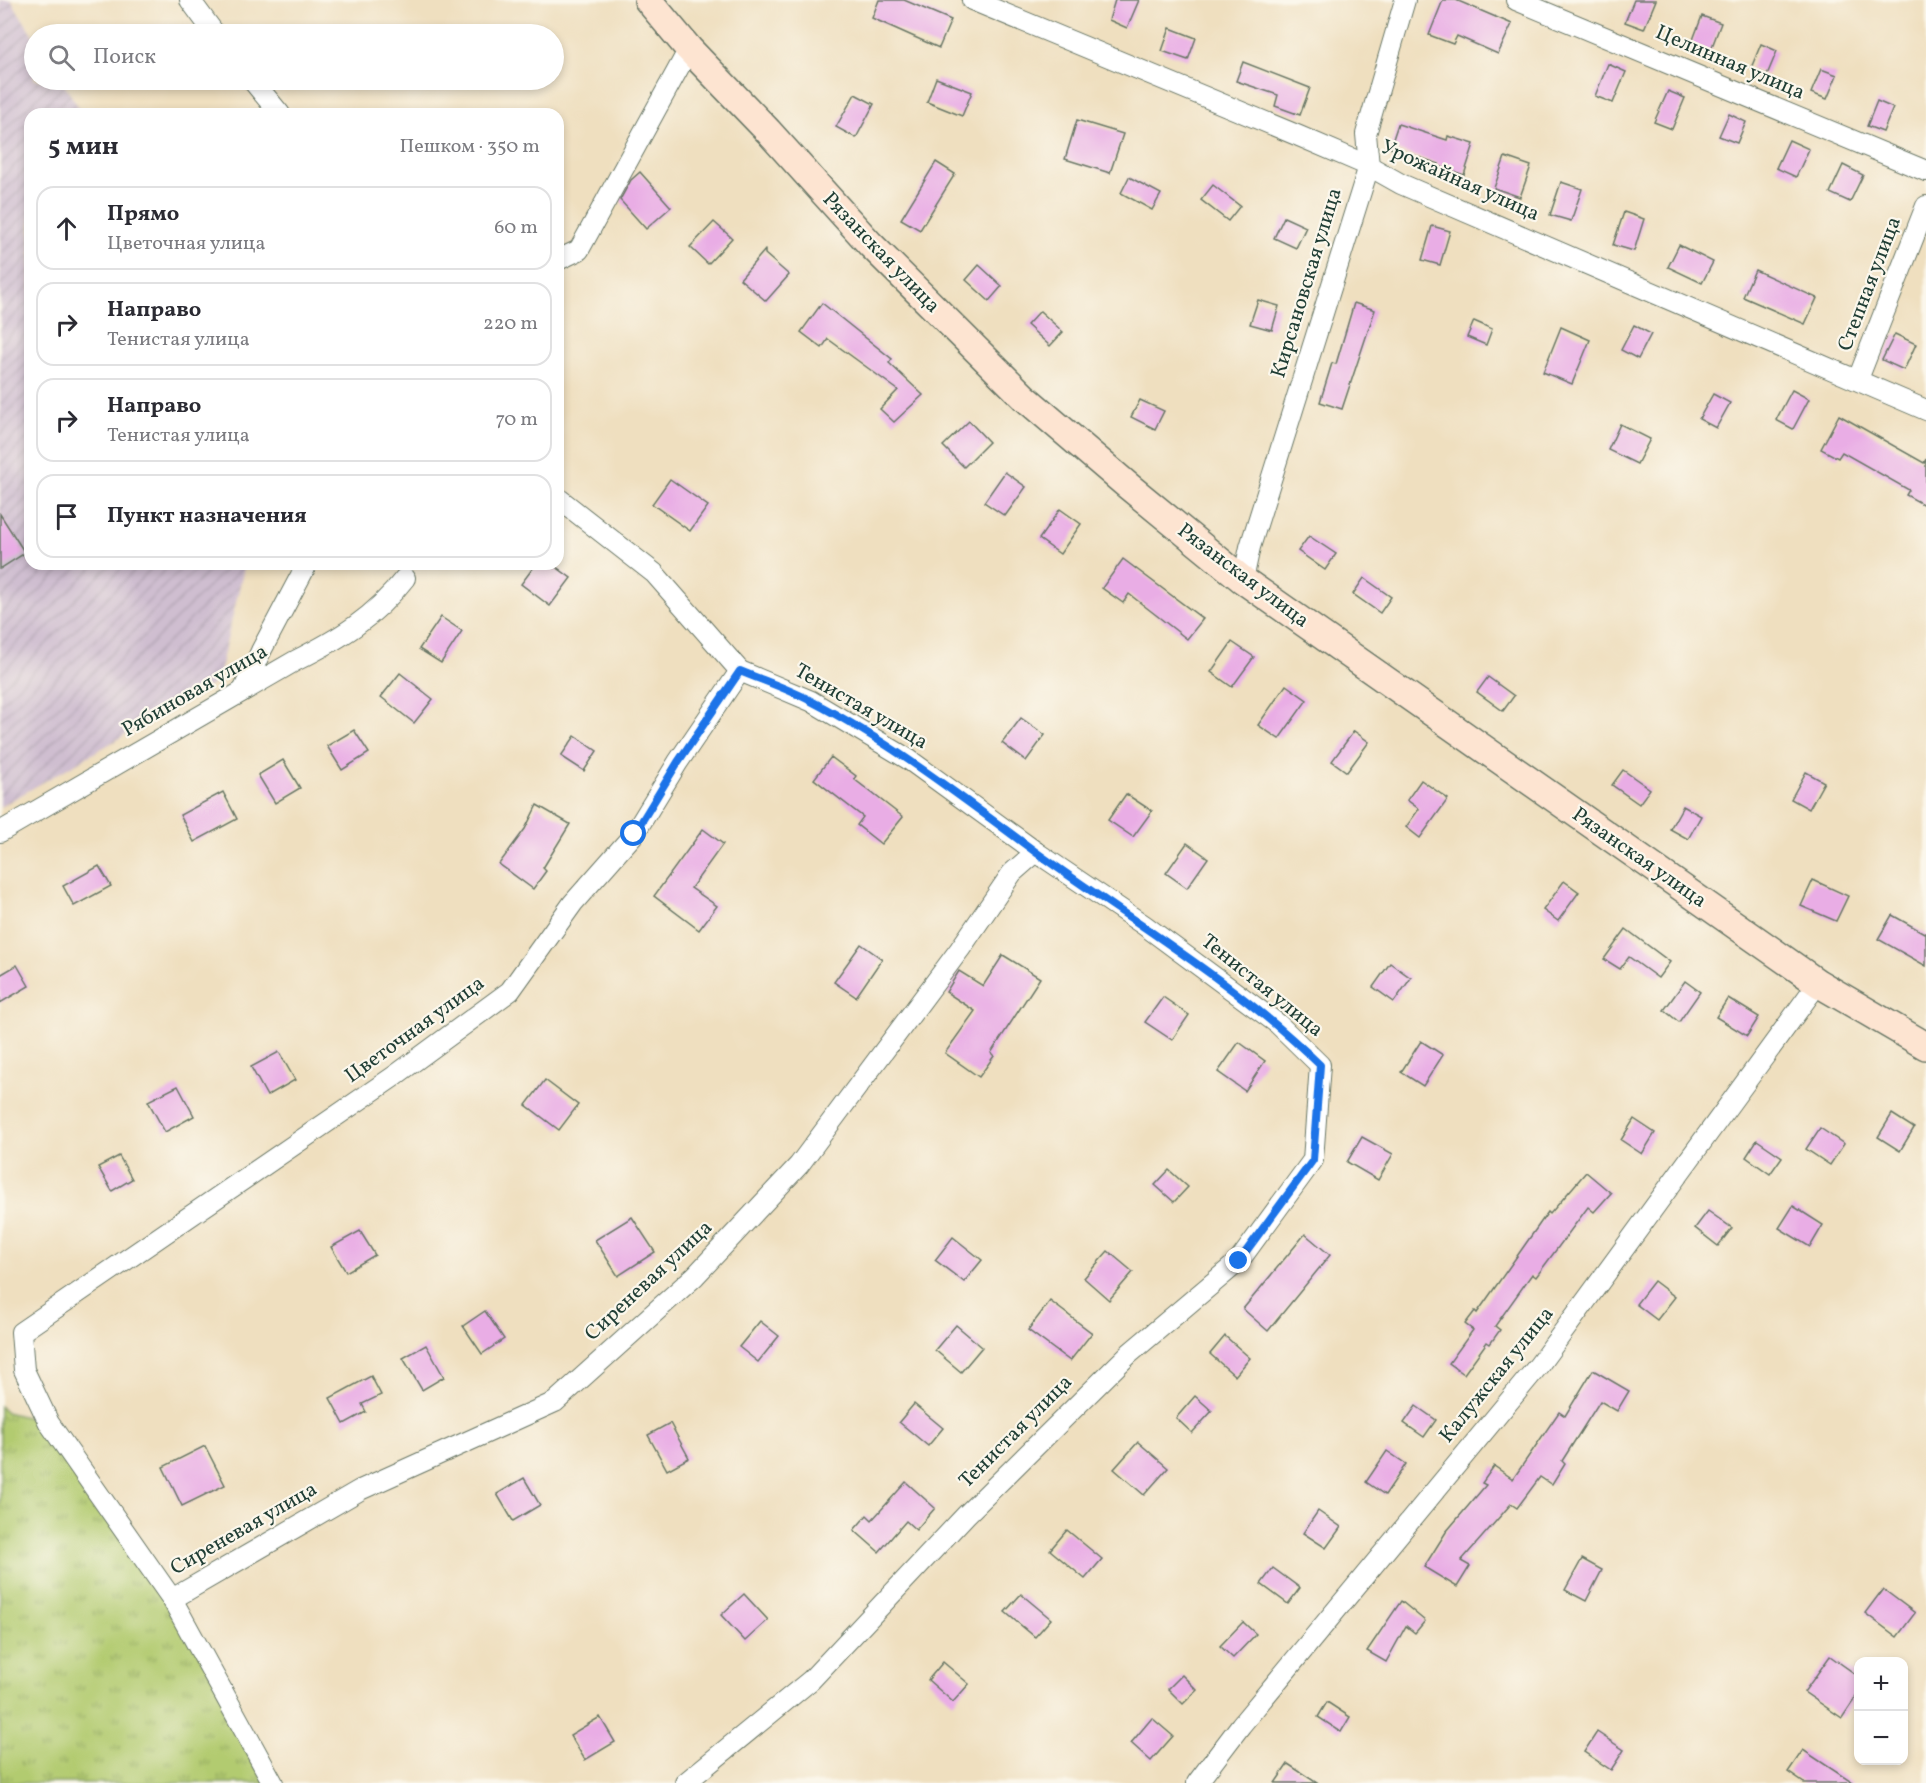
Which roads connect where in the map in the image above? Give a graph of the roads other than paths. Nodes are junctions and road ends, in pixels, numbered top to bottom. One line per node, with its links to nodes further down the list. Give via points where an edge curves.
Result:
1 (190, 0): 6 (street)
2 (648, 0): 7 (main road, Рязанская улица)
3 (972, 0): 10 (street, Урожайная улица)
4 (1406, 0): 10 (street, Кирсановская улица, via 1366,134)
5 (1516, 0): 11 (street, Целинная улица)
6 (208, 24)
7 (689, 49): 13 (street, via 579,250); 19 (main road, Рязанская улица, via 870,244 1024,397)
8 (260, 90): 9 (street)
9 (275, 108)
10 (1369, 166): 14 (street, Урожайная улица, via 1401,184); 19 (street, Кирсановская улица)
11 (1926, 171)
12 (1926, 206): 14 (street, Степная улица)
13 (564, 257)
14 (1858, 379): 15 (street, Урожайная улица)
15 (1926, 410)
16 (564, 503): 20 (street, Тенистая улица, via 654,573)
17 (304, 570): 21 (street)
18 (405, 578): 21 (street, Рябиновая улица, via 388,599 342,638)
19 (1243, 580): 24 (main road, Рязанская улица)
20 (740, 671): 23 (street, Тенистая улица, via 811,701 908,759); 26 (street, Цветочная улица, via 634,834 573,903 510,991 393,1077 21,1332 24,1370 49,1423)
21 (243, 691): 22 (street, Рябиновая улица)
22 (0, 832)
23 (1036, 852): 26 (street, Сиреневая улица, via 1012,873 800,1164 695,1276 555,1402 360,1490); 28 (street, Тенистая улица, via 1144,925 1278,1024 1320,1065 1313,1160 1239,1261 1130,1353 966,1515 811,1680)
24 (1818, 983): 25 (main road, Рязанская улица); 29 (street, Калужская улица, via 1539,1365)
25 (1926, 1047)
26 (172, 1599): 27 (street)
27 (273, 1783)
28 (685, 1783)
29 (1197, 1783)

